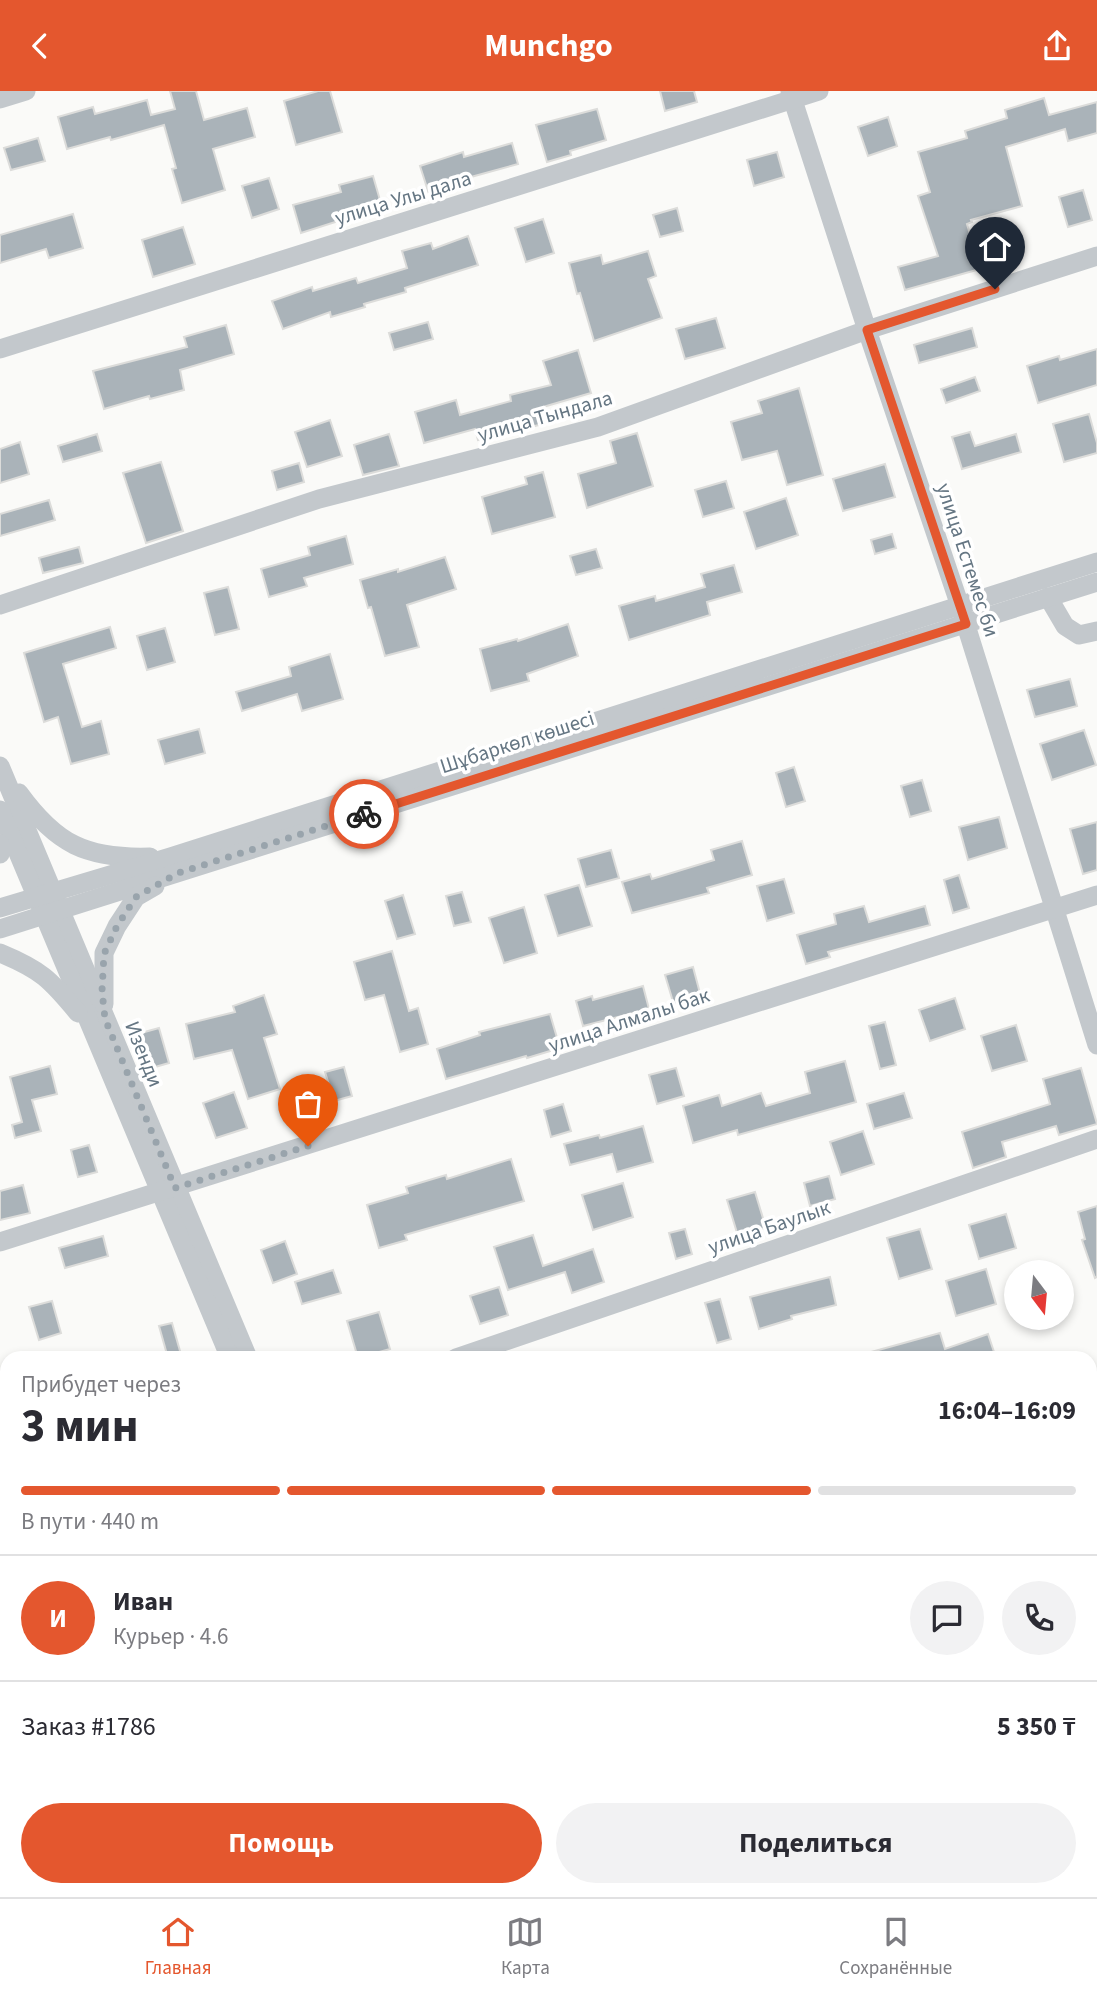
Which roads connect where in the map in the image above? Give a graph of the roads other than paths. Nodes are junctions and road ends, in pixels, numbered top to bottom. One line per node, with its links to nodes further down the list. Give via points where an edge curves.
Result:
1 (26, 91): 4 (street)
2 (819, 91): 3 (street, улица Улы дала)
3 (791, 95): 6 (street, улица Естемес би); 7 (street, улица Улы дала)
4 (0, 99)
5 (1097, 255): 6 (street, улица Тындала)
6 (867, 330): 11 (street, улица Тындала, via 598,427 319,499); 12 (street, улица Естемес би)
7 (0, 349)
8 (1097, 562): 12 (street, Шұбаркөл көшесі)
9 (1097, 582): 10 (street, Шұбаркөл көшесі)
10 (1048, 597): 12 (street, Шұбаркөл көшесі); 13 (street, via 1065,626 1079,635)
11 (0, 605)
12 (963, 615): 18 (street, Шұбаркөл көшесі); 22 (street, улица Естемес би)
13 (1097, 631)
14 (0, 766): 18 (street, via 52,833 81,850); 20 (street, Изенди)
15 (0, 810): 20 (street, Изенди)
16 (0, 844): 17 (street)
17 (0, 854)
18 (174, 865): 20 (street, Шұбаркөл көшесі); 25 (street, via 136,897 117,926 104,954)
19 (1097, 895): 22 (street, улица Алмалы бак)
20 (48, 903): 21 (street, Шұбаркөл көшесі); 23 (street, Шұбаркөл көшесі); 25 (street, Изенди)
21 (0, 908)
22 (1053, 909): 26 (street, улица Естемес би); 28 (street, улица Алмалы бак)
23 (0, 929)
24 (0, 953): 25 (street, via 32,966)
25 (98, 1024): 28 (street, Изенди)
26 (1097, 1045)
27 (1097, 1139): 32 (street, улица Баулык)
28 (167, 1191): 29 (street, улица Алмалы бак); 30 (street, Изенди); 31 (street, Изенди)
29 (0, 1242)
30 (227, 1351)
31 (245, 1351)
32 (476, 1351)

